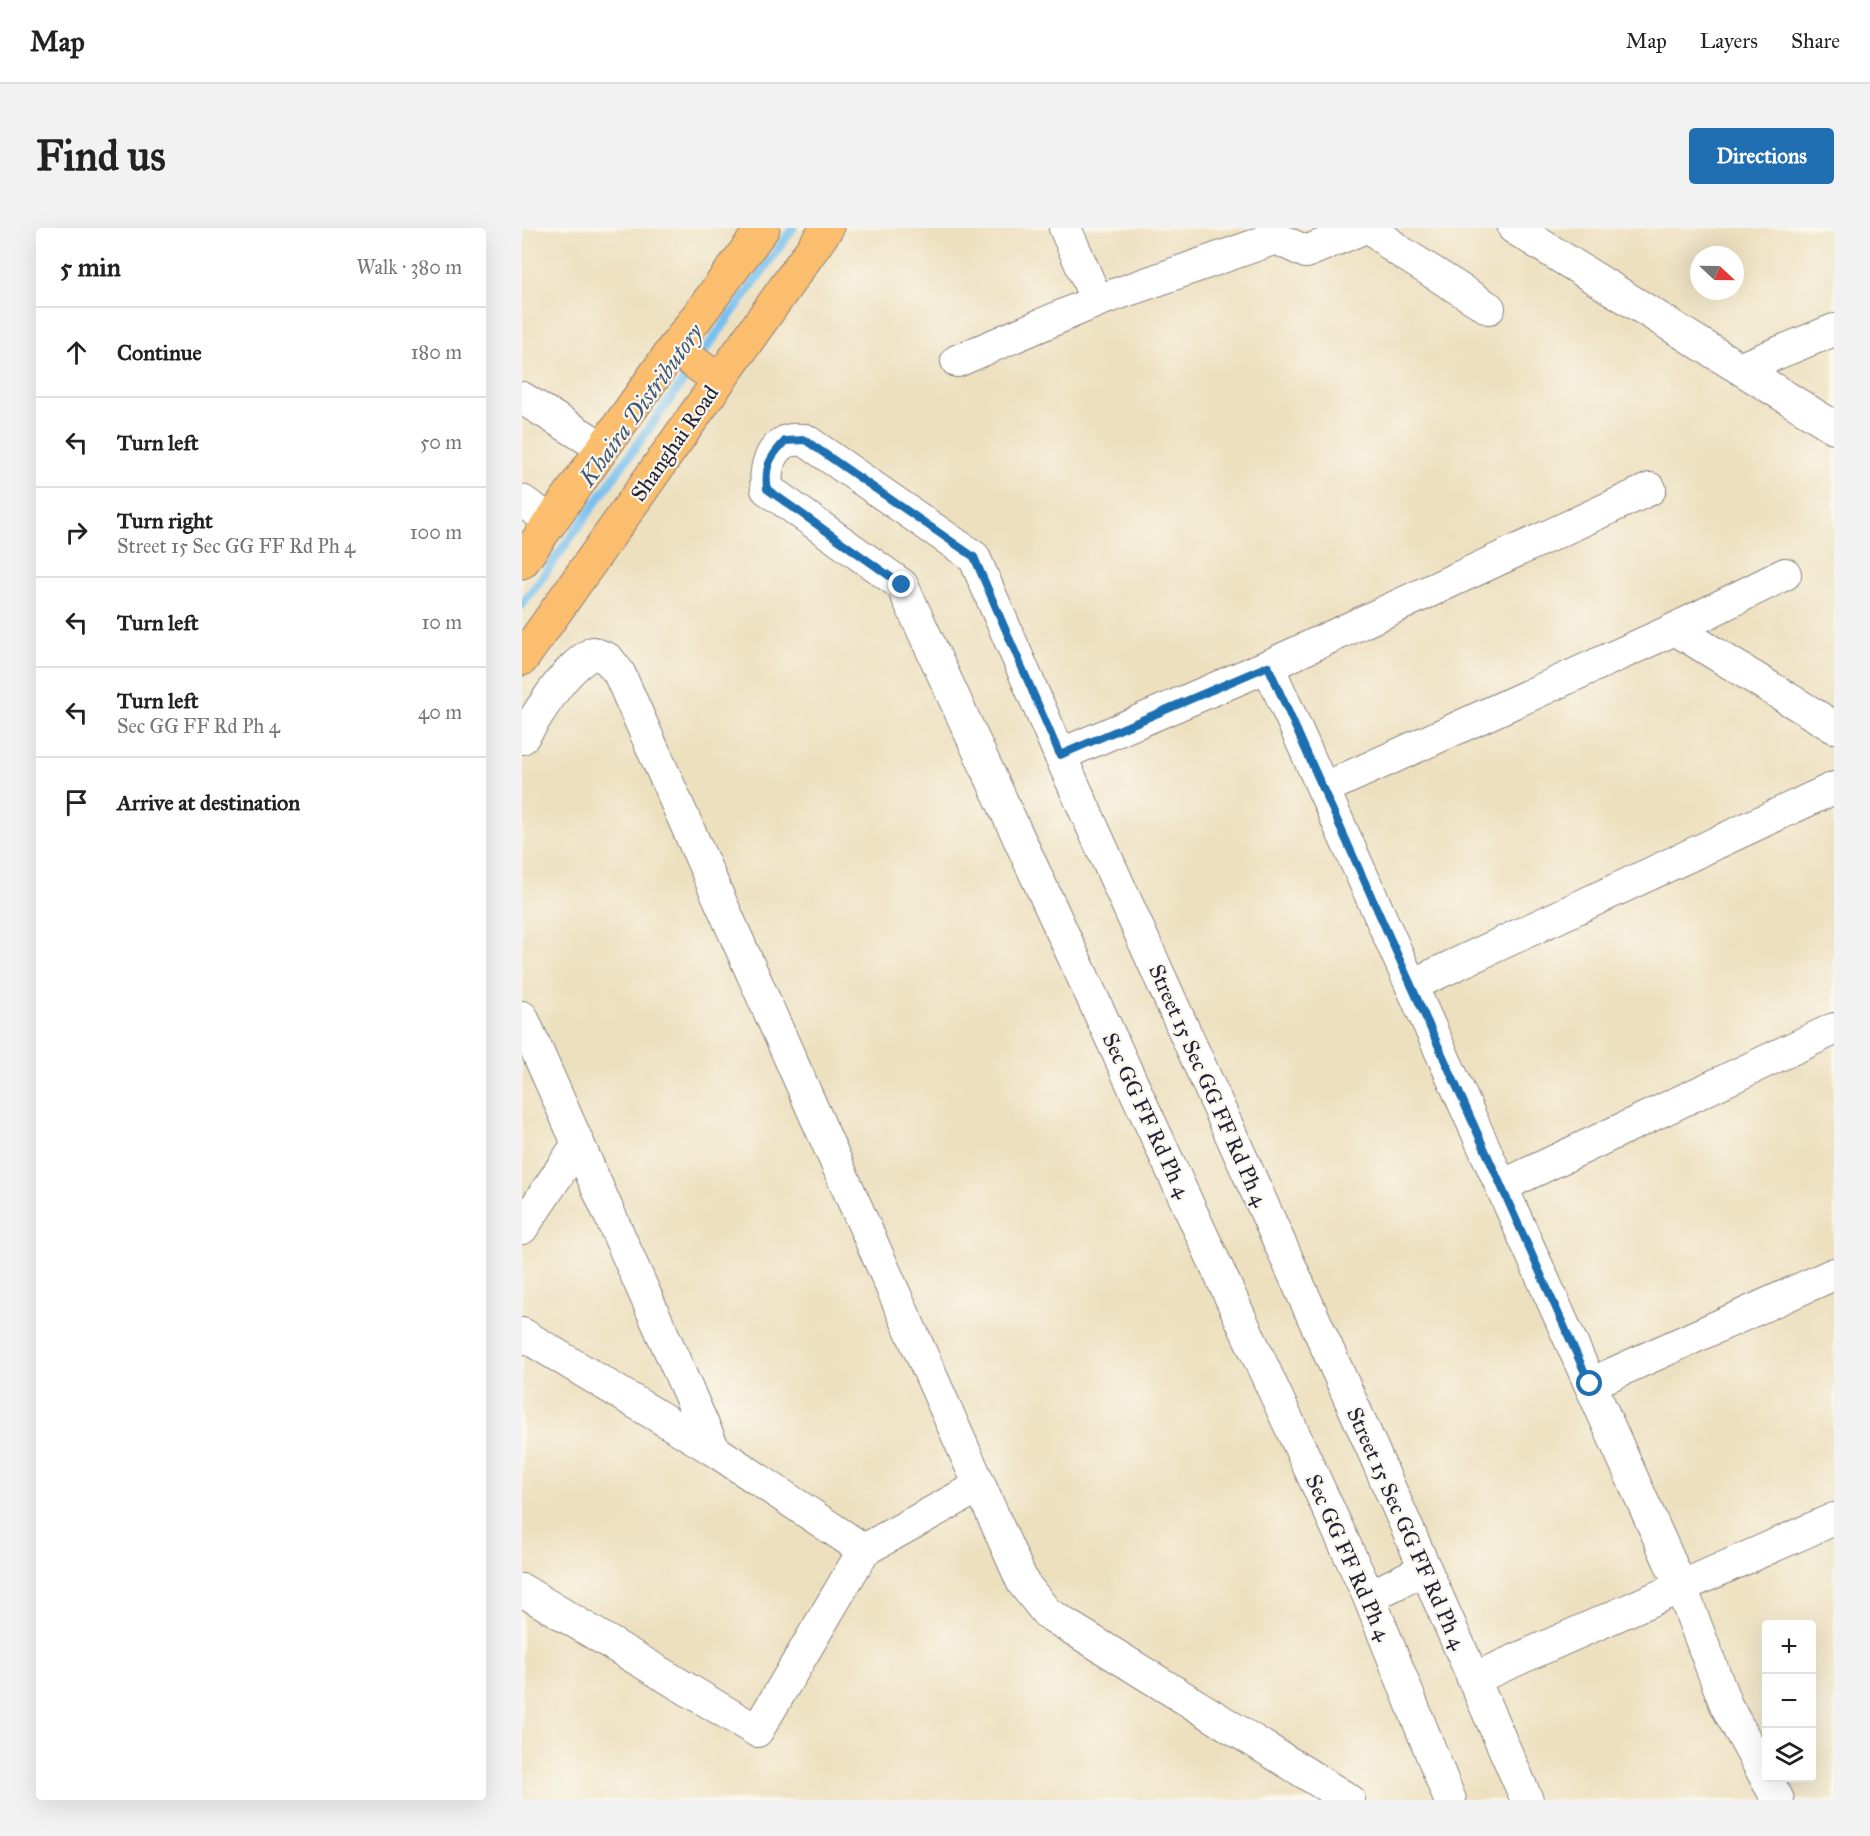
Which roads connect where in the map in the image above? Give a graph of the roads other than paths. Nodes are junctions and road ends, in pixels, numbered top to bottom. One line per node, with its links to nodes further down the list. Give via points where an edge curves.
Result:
1 (764, 228): 12 (main road, Shanghai Road)
2 (827, 228): 12 (main road, Shanghai Road)
3 (1065, 228): 8 (street)
4 (1363, 228): 7 (street, via 1306,252)
5 (1371, 228): 9 (street, via 1396,249)
6 (1514, 228): 13 (street)
7 (1273, 233): 8 (street)
8 (1097, 301): 11 (street)
9 (1490, 308)
10 (1834, 330): 13 (street)
11 (957, 361)
12 (696, 364): 17 (main road, Shanghai Road); 24 (main road, Shanghai Road)
13 (1741, 368): 15 (street)
14 (522, 398): 17 (street)
15 (1834, 427)
16 (805, 440): 28 (street, Street 15 Sec GG FF Rd Ph 4, via 974,557); 47 (street, Sec GG FF Rd Ph 4, via 785,441 772,455 765,472 767,489 902,585)
17 (603, 448): 20 (main road, Shanghai Road)
18 (1650, 489): 25 (street)
19 (522, 501): 20 (street)
20 (551, 521): 21 (main road, Shanghai Road)
21 (522, 562)
22 (1785, 574): 23 (street)
23 (1675, 629): 26 (street); 30 (street)
24 (522, 659)
25 (1268, 666): 28 (street); 30 (street)
26 (1834, 727)
27 (522, 738): 41 (street, via 580,660 593,653 609,659 619,673)
28 (1060, 755): 44 (street, Street 15 Sec GG FF Rd Ph 4)
29 (1834, 788): 31 (street)
30 (1323, 789): 31 (street)
31 (1412, 985): 35 (street)
32 (522, 1017): 34 (street)
33 (1834, 1029): 35 (street)
34 (578, 1144): 36 (street); 40 (street)
35 (1502, 1186): 39 (street)
36 (522, 1228)
37 (1834, 1274): 39 (street)
38 (522, 1334): 40 (street)
39 (1590, 1384): 45 (street)
40 (714, 1450): 43 (street)
41 (980, 1486): 43 (street); 49 (street, via 1023,1583 1047,1613)
42 (1834, 1519): 45 (street)
43 (864, 1550): 46 (street, via 757,1731)
44 (1425, 1569): 47 (street); 48 (street, Street 15 Sec GG FF Rd Ph 4)
45 (1681, 1587): 48 (street); 52 (street, via 1725,1705)
46 (522, 1590)
47 (1369, 1597): 50 (street, Sec GG FF Rd Ph 4)
48 (1473, 1679): 51 (street, Street 15 Sec GG FF Rd Ph 4)
49 (1349, 1800)
50 (1450, 1800)
51 (1527, 1800)
52 (1778, 1800)

